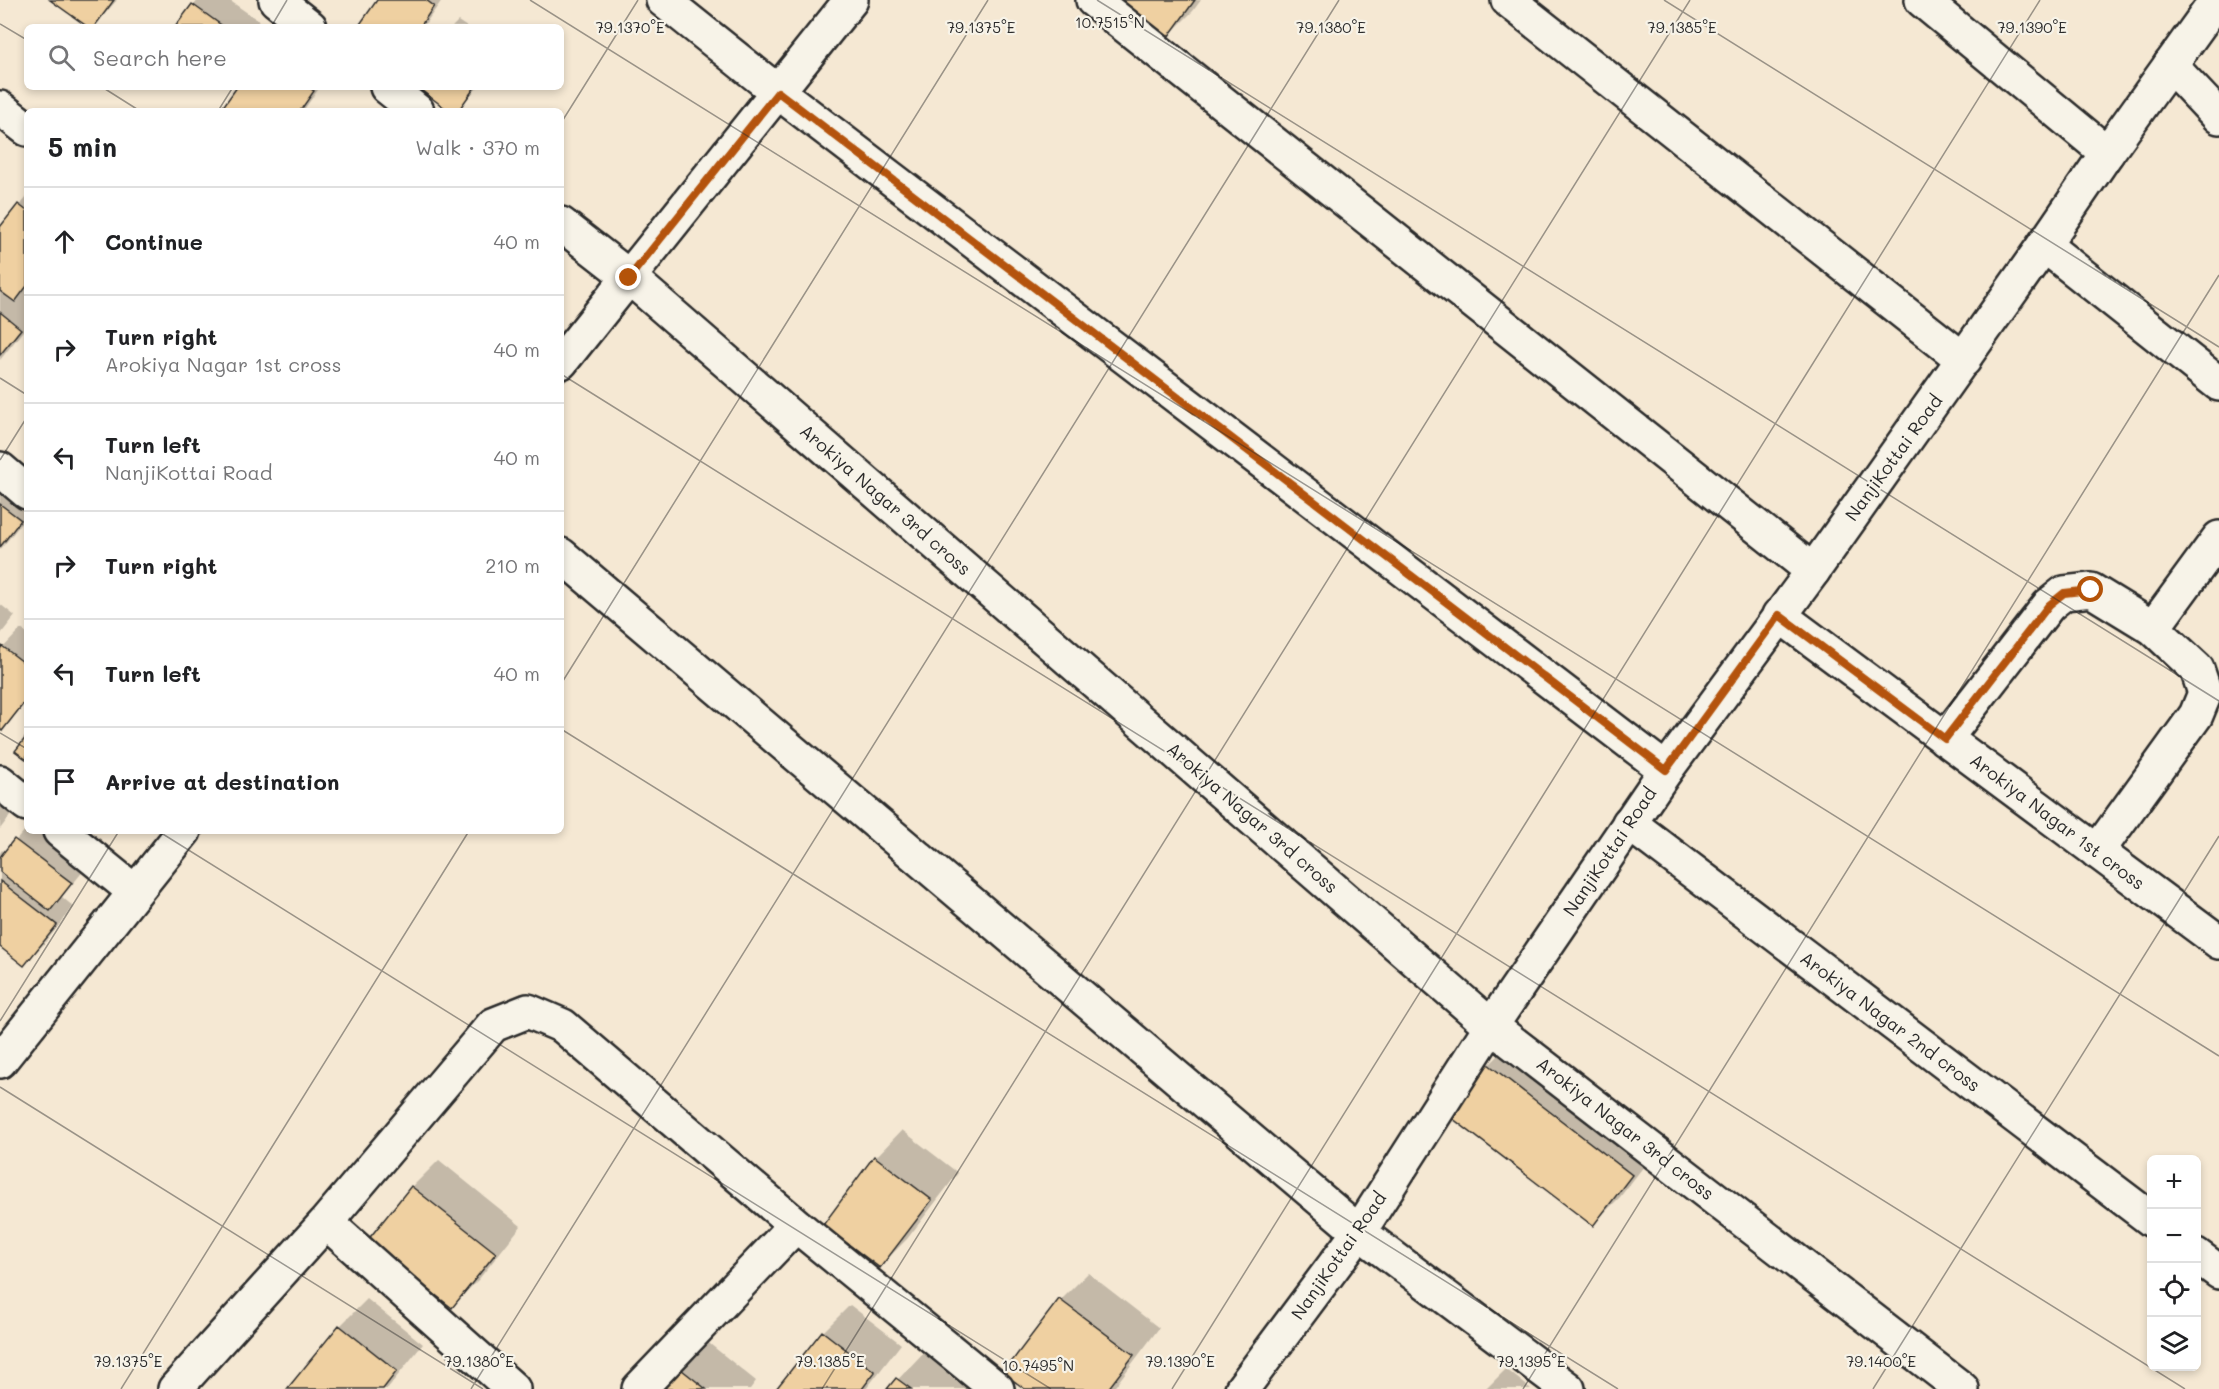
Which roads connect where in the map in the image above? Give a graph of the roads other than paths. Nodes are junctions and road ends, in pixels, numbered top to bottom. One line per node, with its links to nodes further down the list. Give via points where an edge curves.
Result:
1 (276, 0): 8 (street)
2 (663, 0): 11 (street)
3 (851, 0): 11 (street)
4 (1093, 0): 27 (street)
5 (1508, 0): 21 (street)
6 (1922, 0): 16 (street)
7 (2217, 0): 9 (street, NanjiKottai Road)
8 (306, 24)
9 (2170, 65): 14 (street); 16 (street, NanjiKottai Road)
10 (391, 90): 13 (street)
11 (778, 92): 19 (street); 31 (street)
12 (0, 108): 15 (street)
13 (413, 108)
14 (2219, 117)
15 (24, 127)
16 (2107, 153): 18 (street, NanjiKottai Road)
17 (564, 226): 19 (street, Arokiya Nagar 3rd cross)
18 (2044, 245): 21 (street, NanjiKottai Road); 22 (street)
19 (629, 278): 20 (street); 40 (street, Arokiya Nagar 3rd cross)
20 (564, 358)
21 (1964, 360): 27 (street, NanjiKottai Road)
22 (2219, 384)
23 (0, 469): 24 (street)
24 (24, 489)
25 (2219, 538): 29 (street)
26 (564, 558): 45 (street)
27 (1813, 571): 28 (street, NanjiKottai Road)
28 (1779, 615): 30 (street, Arokiya Nagar 1st cross); 31 (street, NanjiKottai Road)
29 (2153, 628): 30 (street, via 2091,590 2064,593 2049,605); 37 (street, via 2197,669 2205,693 2196,715)
30 (1945, 739): 37 (street, Arokiya Nagar 1st cross)
31 (1666, 770): 34 (street, NanjiKottai Road)
32 (0, 782): 33 (street)
33 (24, 802)
34 (1629, 823): 40 (street, NanjiKottai Road); 42 (street, Arokiya Nagar 2nd cross)
35 (64, 834): 38 (street)
36 (182, 834): 38 (street)
37 (2097, 852): 39 (street, Arokiya Nagar 1st cross)
38 (135, 892): 41 (street)
39 (2219, 942)
40 (1491, 1026): 45 (street, NanjiKottai Road); 54 (street, Arokiya Nagar 3rd cross)
41 (0, 1061)
42 (2147, 1217)
43 (326, 1222): 44 (street, via 493,1025 528,1011 563,1026); 48 (street); 49 (street)
44 (796, 1225): 50 (street); 51 (street)
45 (1359, 1232): 52 (street, NanjiKottai Road); 53 (street)
46 (2201, 1259): 47 (street)
47 (2219, 1272)
48 (175, 1389)
49 (513, 1389)
50 (639, 1389)
51 (997, 1389)
52 (1242, 1389)
53 (1568, 1389)
54 (1962, 1389)

